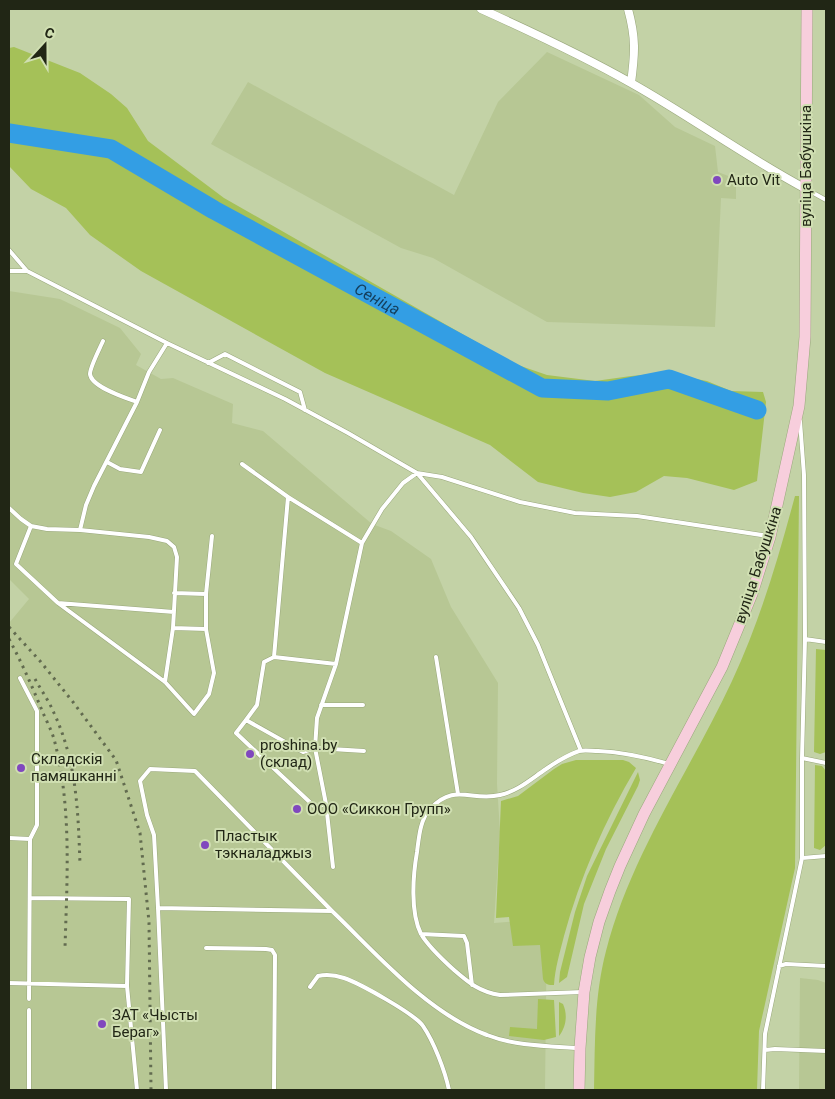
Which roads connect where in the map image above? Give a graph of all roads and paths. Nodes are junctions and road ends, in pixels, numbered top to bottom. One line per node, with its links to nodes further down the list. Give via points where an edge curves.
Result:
1 (481, 9): 4 (street, via 538,34)
2 (628, 9): 4 (street, via 634,31)
3 (807, 9): 5 (street, вуліца Бабушкіна)
4 (631, 83): 5 (street)
5 (806, 189): 6 (lane); 14 (street, вуліца Бабушкіна, via 805,337)
6 (826, 200)
7 (9, 250): 9 (lane)
8 (9, 271): 9 (lane)
9 (27, 271): 11 (lane)
10 (103, 340): 13 (lane, via 90,373 92,379 102,388)
11 (167, 343): 12 (lane); 13 (lane, via 149,372)
12 (208, 363): 15 (lane); 15 (lane, via 224,354 300,392)
13 (137, 402): 17 (lane)
14 (799, 406): 25 (street, вуліца Бабушкіна); 33 (lane, via 804,475)
15 (304, 410): 19 (lane)
16 (160, 430): 17 (lane, via 141,472 120,469)
17 (107, 462): 23 (lane, via 86,505)
18 (242, 464): 20 (lane)
19 (417, 473): 25 (lane, via 442,477 520,502 576,512 637,516); 26 (lane, via 403,482); 45 (lane, via 471,538 518,608 538,645)
20 (288, 497): 26 (lane); 35 (lane)
21 (9, 508): 22 (lane)
22 (31, 526): 23 (lane, via 47,530); 29 (lane, via 16,564)
23 (80, 530): 27 (lane, via 149,536 167,541 174,547 177,557)
24 (212, 536): 28 (lane)
25 (770, 536): 48 (street, вуліца Бабушкіна, via 752,594 722,667)
26 (362, 543): 37 (lane)
27 (174, 594): 28 (lane); 30 (lane)
28 (206, 594): 32 (lane)
29 (58, 603): 30 (lane); 39 (lane)
30 (174, 612): 31 (lane)
31 (173, 628): 32 (lane); 39 (lane)
32 (206, 629): 39 (lane, via 214,673 208,694 194,714)
33 (805, 639): 34 (lane); 46 (lane)
34 (826, 642)
35 (274, 657): 37 (lane); 42 (lane, via 264,662 257,705)
36 (436, 657): 49 (lane)
37 (336, 664): 40 (lane)
38 (20, 678): 52 (lane, via 37,711 37,825)
39 (165, 682)
40 (322, 705): 41 (lane); 43 (lane, via 317,718)
41 (364, 705)
42 (246, 720): 43 (lane, via 303,752); 50 (lane, via 236,733 315,807)
43 (315, 748): 44 (lane); 50 (lane)
44 (364, 751)
45 (581, 751): 48 (lane, via 641,755); 49 (lane, via 552,764 516,790 499,796)
46 (802, 758): 47 (lane); 54 (lane)
47 (826, 763)
48 (671, 765): 68 (street, вуліца Бабушкіна, via 644,814 610,891 590,957)
49 (458, 794): 59 (lane, via 442,798 428,811 421,825 412,878)
50 (326, 804): 55 (lane)
51 (9, 838): 52 (lane)
52 (30, 839): 56 (lane)
53 (826, 856): 54 (lane)
54 (802, 858): 61 (lane)
55 (333, 867)
56 (30, 898): 64 (lane); 65 (lane, via 129,899)
57 (158, 908): 58 (lane); 58 (lane, via 154,836 140,781 150,769 195,771); 76 (lane)
58 (332, 911): 71 (lane, via 423,997 464,1024 486,1035 512,1042)
59 (421, 934): 66 (lane); 66 (lane, via 464,936)
60 (206, 948): 77 (lane, via 266,949 275,955)
61 (779, 966): 62 (lane); 72 (lane, via 765,1034)
62 (826, 966)
63 (9, 983): 64 (lane)
64 (29, 983): 65 (lane); 69 (lane)
65 (127, 986): 75 (lane)
66 (472, 986): 68 (lane, via 500,995)
67 (310, 987): 78 (lane, via 318,976 326,974 346,978 412,1014 423,1026 445,1073)
68 (584, 992): 71 (street, вуліца Бабушкіна)
69 (29, 999)
70 (29, 1010): 74 (lane)
71 (580, 1048): 79 (street, вуліца Бабушкіна)
72 (765, 1050): 73 (lane); 80 (lane)
73 (826, 1051)
74 (29, 1090)
75 (136, 1090)
76 (166, 1090)
77 (274, 1090)
78 (449, 1090)
79 (580, 1090)
80 (763, 1090)

